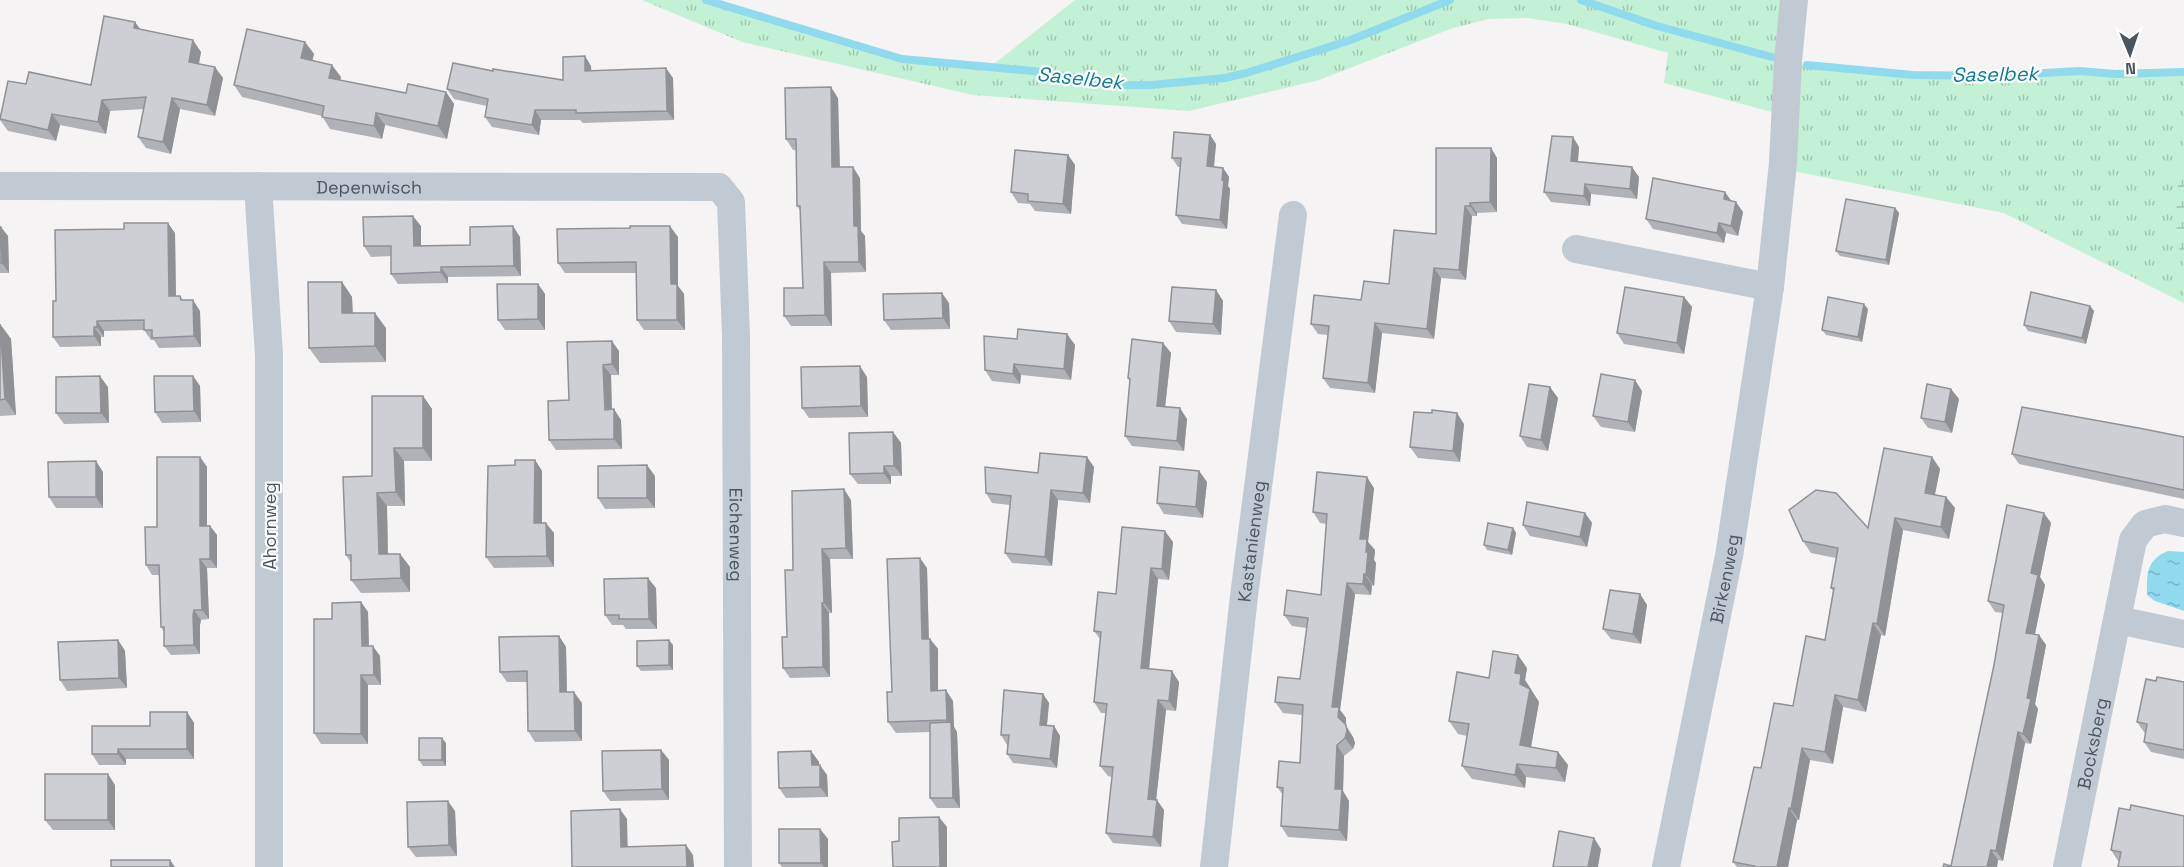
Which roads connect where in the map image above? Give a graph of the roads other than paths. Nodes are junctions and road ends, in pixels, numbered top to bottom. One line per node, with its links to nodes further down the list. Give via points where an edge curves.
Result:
1 (1794, 0): 7 (street, Birkenweg)
2 (0, 186): 3 (street, Depenwisch)
3 (258, 186): 4 (street, Depenwisch, via 719,187); 11 (street, Ahornweg, via 269,355)
4 (731, 202): 12 (street, Eichenweg, via 736,336)
5 (1293, 216): 13 (street, Kastanienweg)
6 (1576, 249): 7 (street)
7 (1770, 287): 14 (street, Birkenweg, via 1728,556)
8 (2184, 523): 9 (street, Bocksberg, via 2165,519 2145,524 2133,540)
9 (2118, 620): 10 (street); 15 (street, Bocksberg)
10 (2184, 634)
11 (269, 867)
12 (738, 867)
13 (1214, 867)
14 (1666, 867)
15 (2067, 867)

